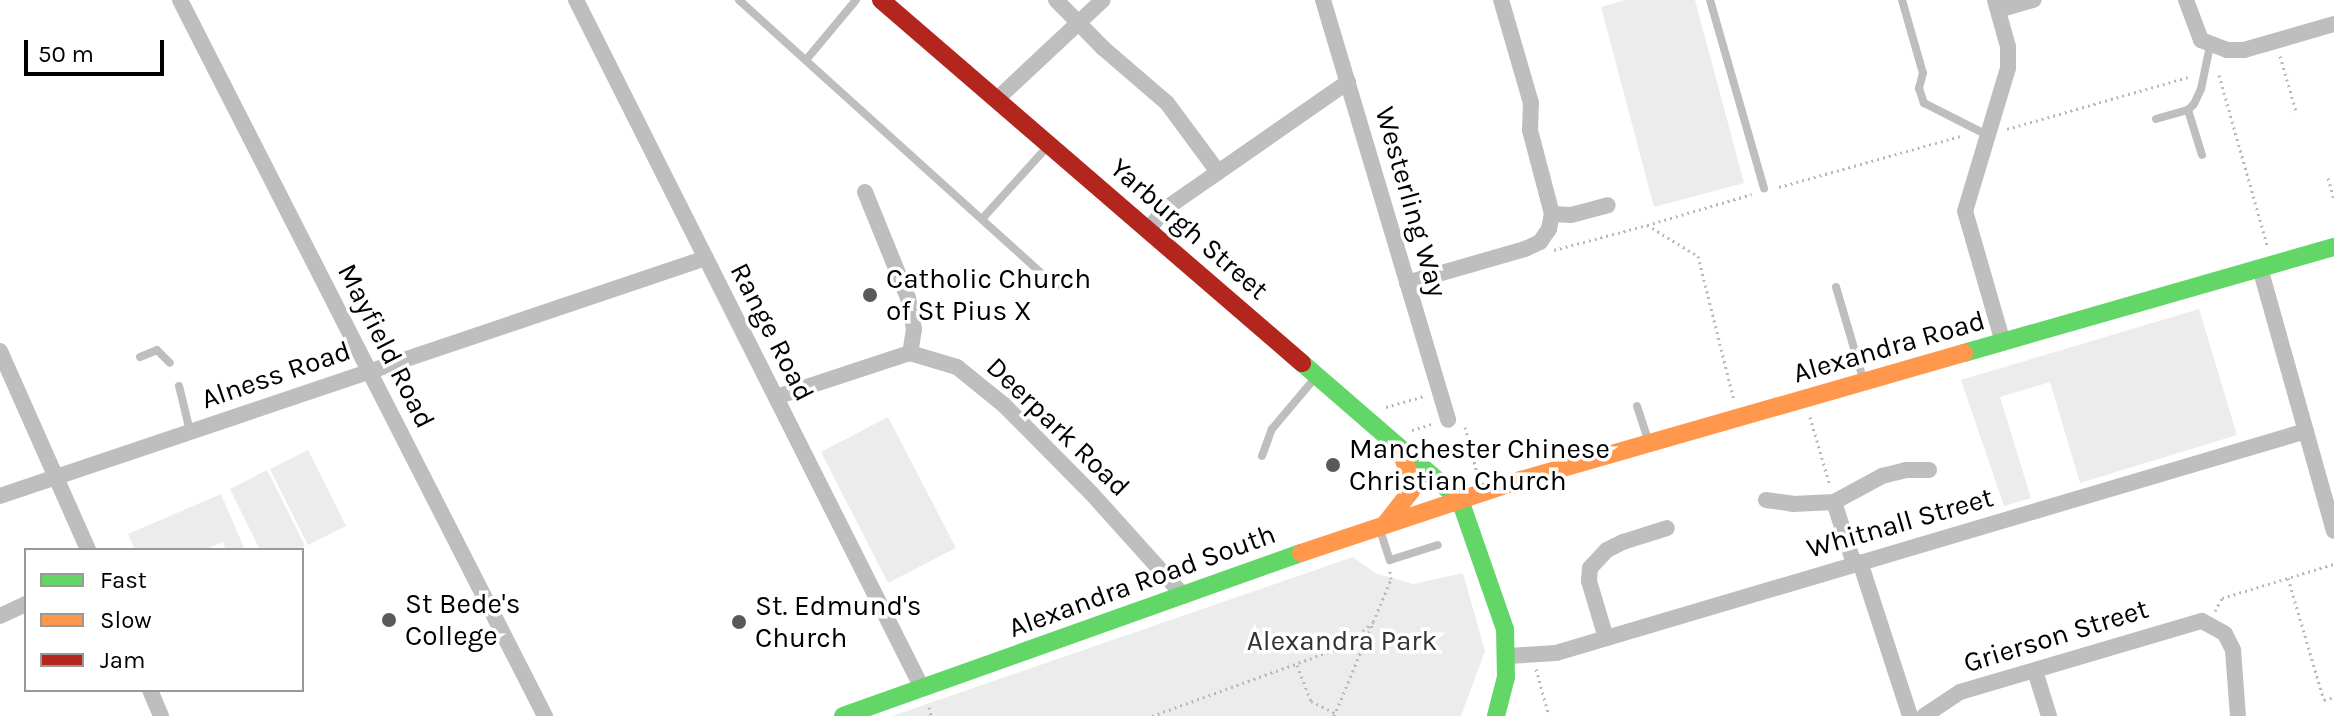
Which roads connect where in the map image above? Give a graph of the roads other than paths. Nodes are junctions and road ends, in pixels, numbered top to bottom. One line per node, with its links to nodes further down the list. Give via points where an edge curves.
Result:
1 (180, 0): 44 (street, Mayfield Road)
2 (576, 0): 34 (street, Range Road)
3 (739, 0): 18 (lane)
4 (856, 0): 18 (lane)
5 (881, 0): 20 (street, Yarburgh Street)
6 (1056, 0): 15 (street)
7 (1103, 0): 15 (street)
8 (1323, 0): 19 (street, Westerling Way)
9 (1501, 0): 30 (street, via 1531,103 1530,130)
10 (1710, 0): 27 (lane)
11 (1902, 0): 23 (lane, via 1923,73 1919,88 1924,103)
12 (2034, 0): 14 (street)
13 (2186, 0): 17 (street, via 2201,40)
14 (1996, 5): 23 (street, via 2008,68)
15 (1078, 24): 20 (street); 26 (street, via 1167,103)
16 (2334, 24): 17 (street, via 2244,50)
17 (2210, 46): 21 (lane, via 2201,89)
18 (806, 60): 31 (lane)
19 (1348, 82): 26 (street); 36 (street, Westerling Way)
20 (996, 100): 24 (street, Yarburgh Street)
21 (2188, 110): 22 (lane); 25 (lane)
22 (2156, 119)
23 (1987, 135): 39 (street, via 1965,211)
24 (1048, 145): 31 (lane); 32 (street, Yarburgh Street)
25 (2202, 155)
26 (1218, 172): 32 (street, via 1165,209)
27 (1762, 190)
28 (865, 192): 41 (street, via 908,298 914,329)
29 (1608, 205): 30 (street, via 1571,215)
30 (1551, 207): 36 (street, via 1549,229 1540,242)
31 (982, 219): 37 (lane)
32 (1148, 230): 45 (street, Yarburgh Street)
33 (2334, 247): 35 (street, Alexandra Road)
34 (706, 258): 44 (street, Alness Road); 48 (street, Range Road)
35 (2266, 266): 39 (street, Alexandra Road); 52 (street)
36 (1407, 283): 50 (street, Westerling Way)
37 (1056, 286)
38 (1836, 287): 46 (lane)
39 (2003, 343): 46 (street, Alexandra Road)
40 (0, 351): 57 (street)
41 (910, 353): 48 (street); 68 (street, Deerpark Road, via 957,367 1004,405)
42 (140, 357): 43 (lane, via 157,350)
43 (170, 363)
44 (370, 371): 51 (street, Alness Road); 77 (street, Mayfield Road)
45 (1315, 377): 54 (street, Yarburgh Street); 55 (lane, via 1272,429)
46 (1864, 383): 53 (street, Alexandra Road)
47 (179, 386): 51 (lane)
48 (776, 397): 74 (street, Range Road)
49 (1637, 406): 53 (lane)
50 (1448, 420)
51 (190, 431): 57 (street, Alness Road)
52 (2306, 431): 64 (street); 67 (street, Whitnall Street)
53 (1649, 444): 59 (street, Alexandra Road)
54 (1398, 447): 59 (street, Yarburgh Street); 62 (street, via 1411,491 1399,512)
55 (1262, 456)
56 (1929, 470): 61 (street, via 1882,476)
57 (56, 476): 58 (street, Alness Road); 66 (street)
58 (0, 496)
59 (1460, 500): 62 (street, Alexandra Road South); 72 (street, via 1498,601)
60 (1766, 500): 61 (street)
61 (1834, 502): 67 (street)
62 (1382, 525): 65 (lane, via 1390,560); 68 (street, Alexandra Road South)
63 (1667, 528): 71 (street, via 1615,546 1590,568)
64 (2334, 531)
65 (1438, 545)
66 (87, 548)
67 (1857, 563): 71 (street, Whitnall Street); 80 (street)
68 (1184, 596): 74 (street, Alexandra Road South)
69 (24, 605): 70 (street)
70 (0, 616)
71 (1606, 638): 72 (street, Whitnall Street, via 1533,657)
72 (1508, 656): 79 (street)
73 (2035, 671): 81 (street, Grierson Street, via 1960,692); 82 (street); 83 (street, Grierson Street, via 2190,623 2210,623 2225,634 2233,650)
74 (922, 688): 78 (street, Alexandra Road South)
75 (151, 692): 76 (street)
76 (161, 716)
77 (545, 716)
78 (843, 716)
79 (1496, 716)
80 (1910, 716)
81 (1924, 716)
82 (2049, 716)
83 (2238, 716)

